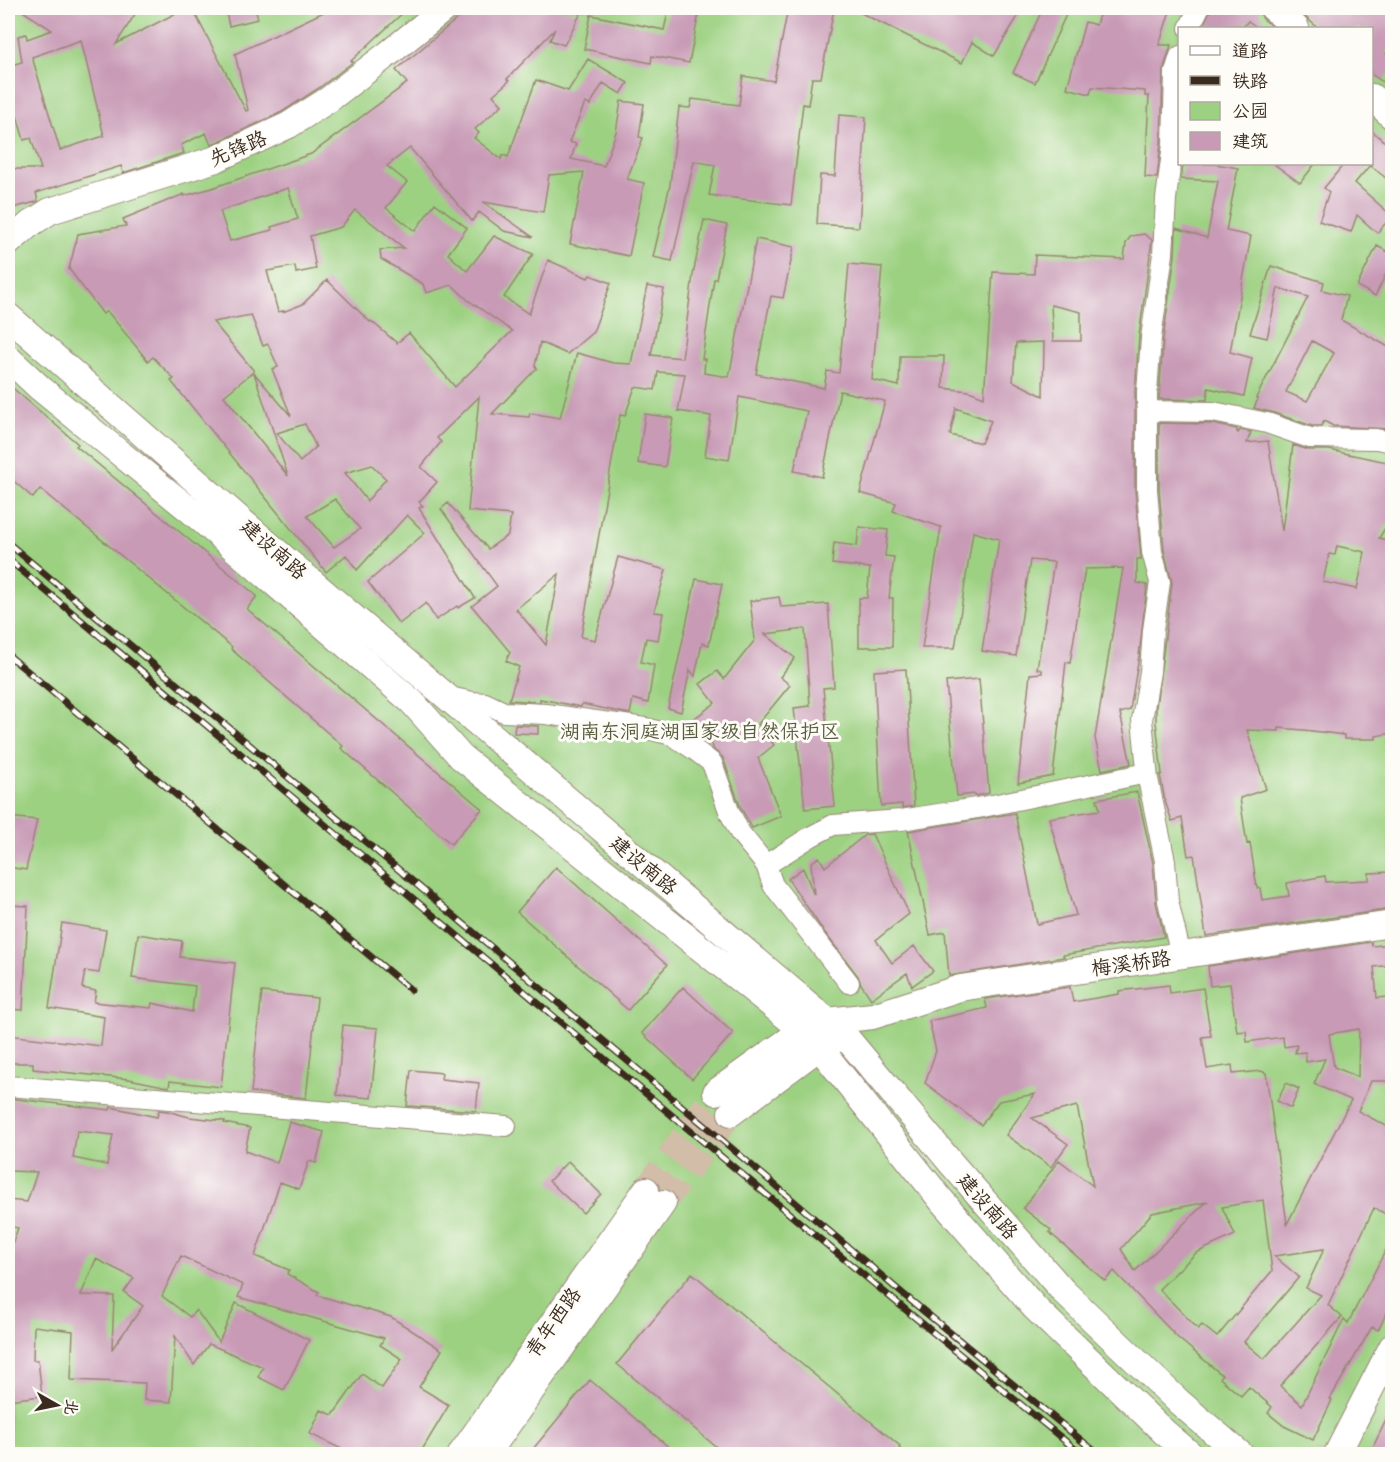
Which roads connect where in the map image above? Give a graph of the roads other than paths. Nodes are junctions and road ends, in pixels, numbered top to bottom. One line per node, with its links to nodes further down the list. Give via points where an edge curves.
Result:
1 (445, 8): 9 (main road, 先锋路, via 328,100 289,125 216,159)
2 (1198, 8): 4 (street)
3 (1273, 8): 5 (main road)
4 (1189, 27)
5 (1295, 27)
6 (1178, 60): 14 (street)
7 (1373, 99): 8 (main road)
8 (1392, 116)
9 (50, 211): 10 (street); 11 (main road, 先锋路)
10 (8, 226)
11 (8, 243)
12 (8, 316): 16 (main road, 建设南路)
13 (8, 358): 23 (main road, 建设南路, via 412,702 461,757)
14 (1147, 411): 15 (street, via 1213,412 1268,423 1310,438); 17 (street, via 1147,489 1152,552 1160,582 1142,720)
15 (1392, 442)
16 (447, 697): 18 (street, via 485,703 504,712 546,714 672,735 712,763 740,833); 22 (main road, 建设南路)
17 (1147, 773): 18 (street, via 983,807 901,820 833,825); 20 (street)
18 (766, 865): 21 (street, via 773,885)
19 (1392, 924): 20 (main road, 梅溪桥路)
20 (1181, 956): 22 (main road, 梅溪桥路, via 960,988)
21 (849, 983)
22 (836, 1028): 23 (main road); 32 (main road, 建设南路, via 1063,1291)
23 (811, 1039): 25 (main road); 26 (main road); 31 (main road, 建设南路, via 1035,1308)
24 (8, 1086): 27 (street)
25 (716, 1092)
26 (731, 1113)
27 (506, 1126)
28 (1392, 1347): 33 (main road)
29 (460, 1455): 30 (main road, 青年西路, via 654,1196)
30 (487, 1455)
31 (1190, 1455)
32 (1240, 1455)
33 (1337, 1455)

